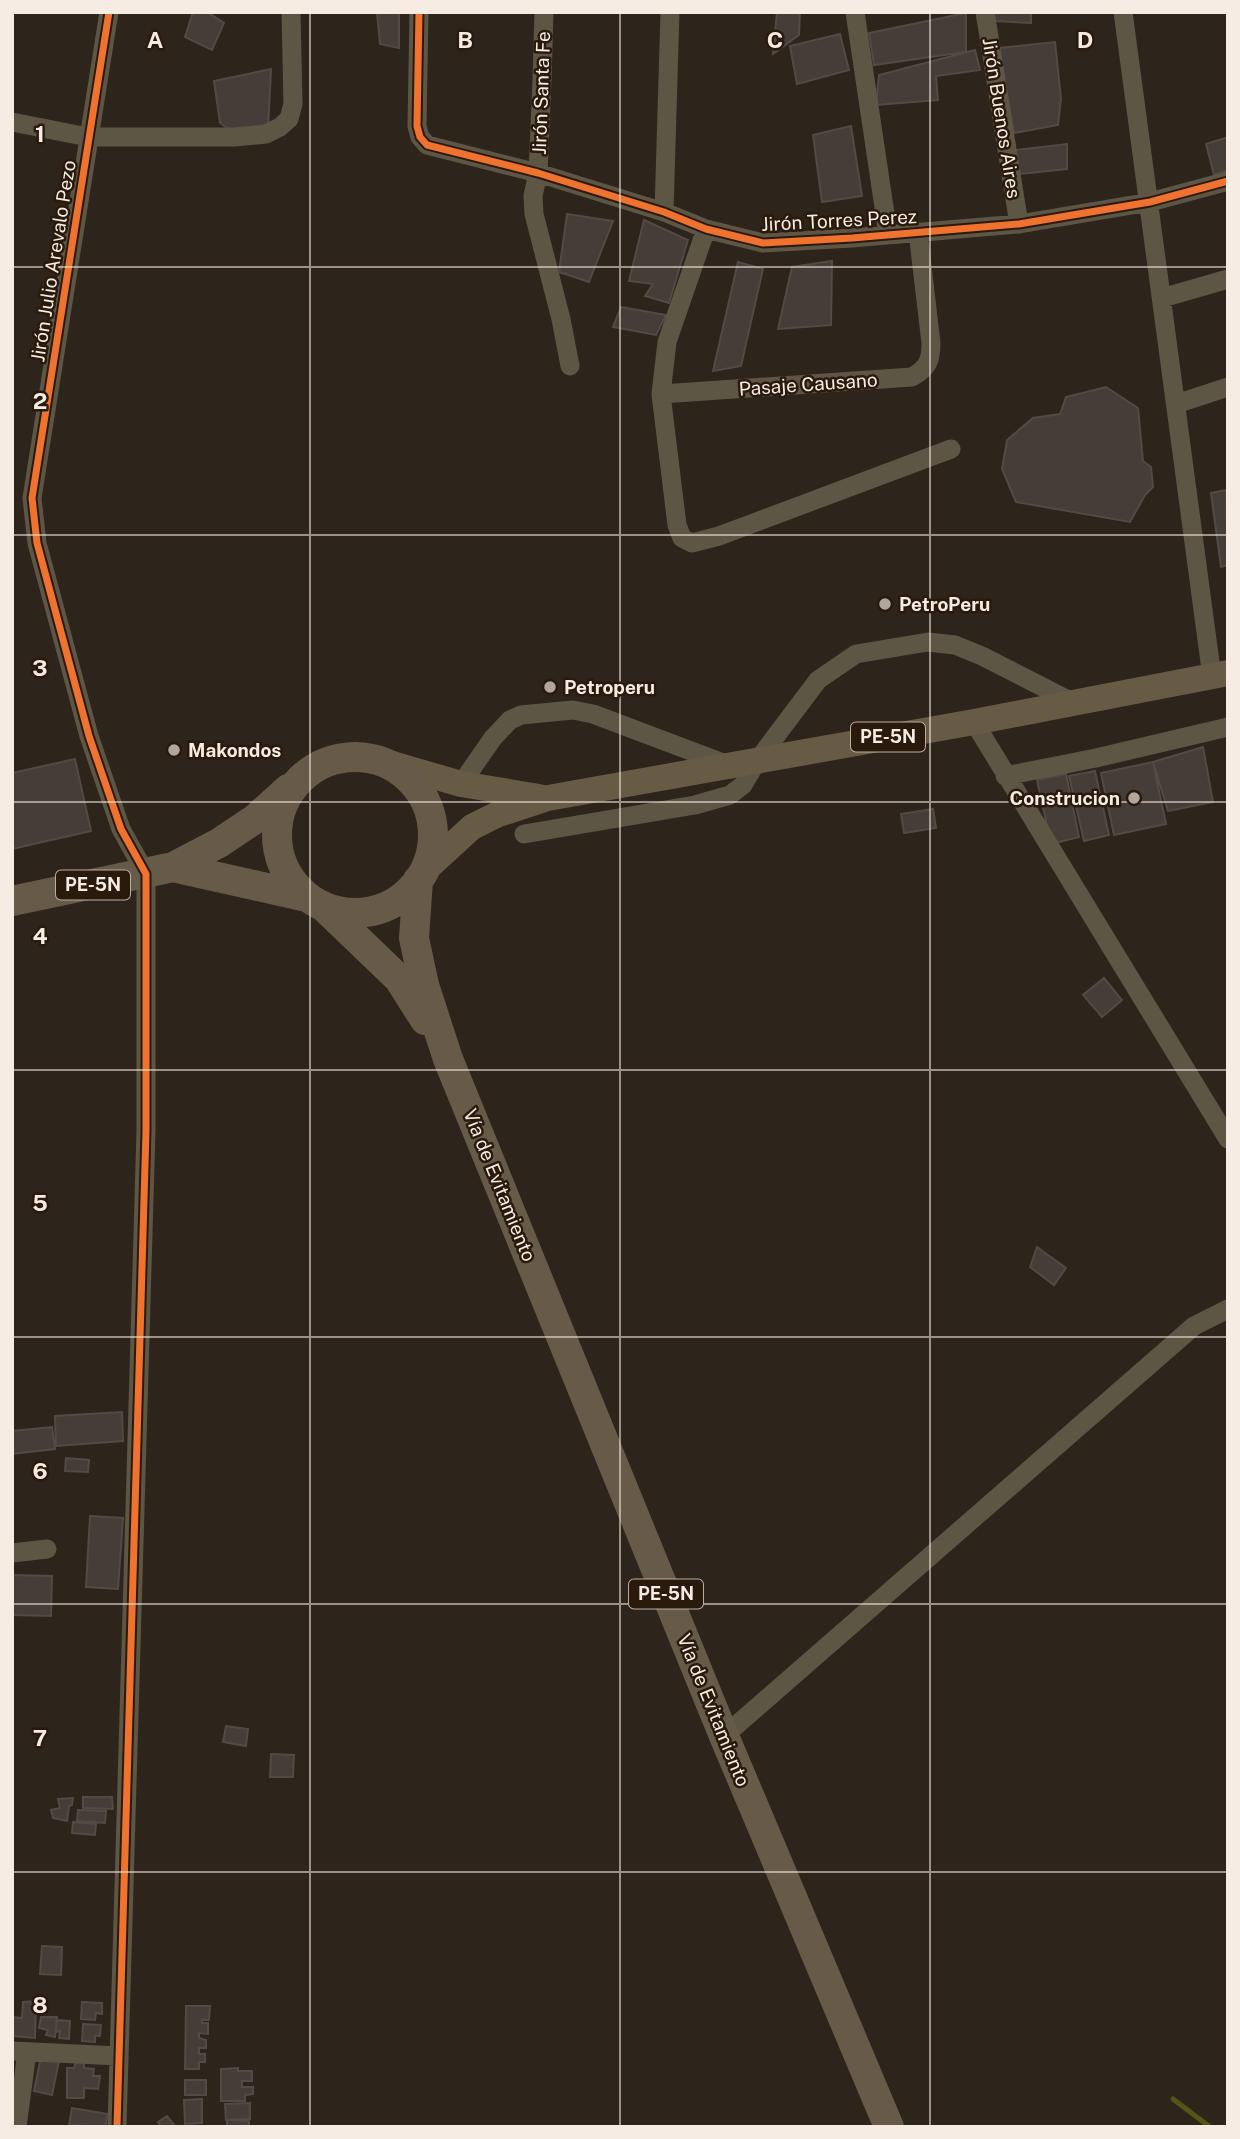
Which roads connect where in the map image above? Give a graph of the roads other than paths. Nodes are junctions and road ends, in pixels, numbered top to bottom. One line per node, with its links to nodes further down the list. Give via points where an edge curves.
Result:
1 (109, 12): 10 (street, Jirón Julio Arevalo Pezo)
2 (291, 12): 10 (street, via 293,104 289,119 280,127 266,134 234,137)
3 (419, 12): 11 (street, Jirón Torres Perez, via 420,137 427,145)
4 (544, 12): 11 (street, Jirón Santa Fe)
5 (670, 12): 14 (street)
6 (855, 12): 18 (street)
7 (985, 12): 15 (street, Jirón Buenos Aires)
8 (1123, 12): 13 (street)
9 (12, 122): 10 (street)
10 (88, 136): 38 (street, Jirón Julio Arevalo Pezo, via 32,498 37,543 89,736 121,829)
11 (538, 173): 14 (street, Jirón Torres Perez); 21 (street, Jirón Santa Fe, via 534,214)
12 (1228, 181): 13 (street, Jirón Torres Perez)
13 (1150, 202): 15 (street, Jirón Torres Perez); 20 (street)
14 (664, 212): 16 (street, Jirón Torres Perez)
15 (1018, 224): 17 (street, Jirón Torres Perez)
16 (706, 229): 18 (street, Jirón Torres Perez, via 763,243); 23 (street, via 667,342)
17 (918, 232): 18 (street, Jirón Torres Perez); 23 (street, Pasaje Causano, via 931,343 925,369 912,377)
18 (888, 234)
19 (1228, 279): 20 (street)
20 (1162, 298): 24 (street)
21 (570, 366)
22 (1228, 387): 24 (street)
23 (661, 394): 25 (street, via 677,525 682,538 691,542 719,536)
24 (1176, 404): 26 (street)
25 (950, 449)
26 (1223, 674): 27 (main road, PE-5N)
27 (1074, 703): 28 (main road, PE-5N); 31 (street, via 955,645 928,642 856,654 818,680)
28 (974, 722): 31 (main road, PE-5N); 33 (street)
29 (1228, 727): 33 (street)
30 (375, 759): 34 (highway, via 335,758); 35 (main road, PE-5N); 39 (highway, via 414,783 426,803 432,849)
31 (757, 761): 32 (main road, PE-5N); 37 (street, via 743,785 712,801)
32 (729, 765): 35 (street, via 573,709 510,720); 36 (main road, PE-5N)
33 (1005, 776): 43 (street)
34 (300, 778): 38 (highway, PE-5N, via 219,843); 41 (highway, via 284,800 276,825 278,852 288,877)
35 (461, 784): 36 (main road, PE-5N)
36 (548, 798): 39 (main road, PE-5N, via 472,827)
37 (524, 834)
38 (159, 871): 40 (highway, PE-5N); 41 (highway, PE-5N); 49 (street, via 146,1131)
39 (421, 875): 41 (highway, via 399,899 375,910 348,913); 42 (highway, Vía de Evitamiento / PE-5N, via 414,938)
40 (12, 901)
41 (315, 902): 42 (highway, Vía de Evitamiento / PE-5N, via 399,979)
42 (448, 1059): 47 (highway, Vía de Evitamiento / PE-5N)
43 (1228, 1139)
44 (1228, 1309): 47 (street, via 1194,1326)
45 (47, 1549): 46 (street)
46 (12, 1553)
47 (724, 1736): 52 (highway, Vía de Evitamiento / PE-5N)
48 (20, 2051): 49 (street); 50 (street)
49 (120, 2056): 51 (street)
50 (17, 2127)
51 (117, 2127)
52 (889, 2127)

